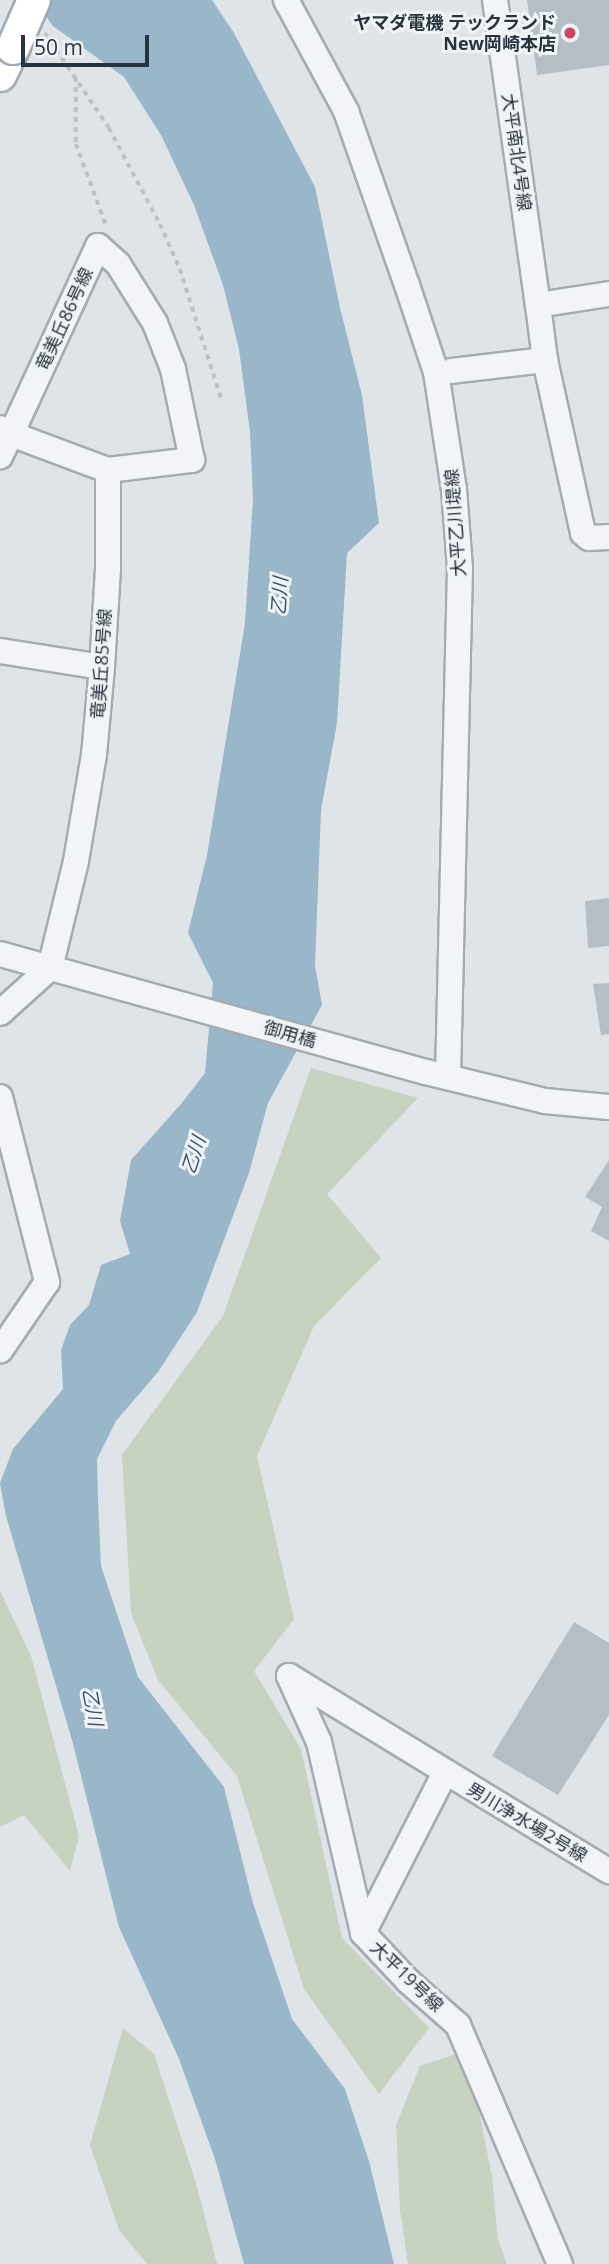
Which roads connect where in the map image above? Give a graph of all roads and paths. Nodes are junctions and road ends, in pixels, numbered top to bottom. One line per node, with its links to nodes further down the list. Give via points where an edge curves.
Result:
1 (34, 0): 5 (main road, bridge)
2 (286, 0): 22 (street, 大平乙川堤線, via 346,111 403,273 436,372 454,489 460,568)
3 (495, 0): 9 (street, 大平南北4号線)
4 (44, 32): 6 (path)
5 (6, 62)
6 (76, 75): 7 (path, via 76,144); 12 (path, via 160,224 180,269)
7 (118, 264): 13 (street, 竜美丘86号線, via 98,246); 15 (street, 竜美丘86号線, via 155,323 173,369 192,460)
8 (609, 294): 9 (street)
9 (538, 305): 10 (street, 大平南北4号線)
10 (545, 360): 11 (street); 16 (street, 大平南北4号線, via 583,533 589,538)
11 (451, 371)
12 (222, 401)
13 (5, 431): 14 (street, 竜美丘86号線); 15 (street)
14 (0, 457)
15 (108, 470): 18 (street, 竜美丘85号線)
16 (609, 537)
17 (0, 651): 18 (street)
18 (102, 667): 20 (street, 竜美丘85号線, via 94,755 76,861)
19 (0, 954): 20 (street, 御用橋)
20 (50, 968): 21 (street); 22 (street, 御用橋)
21 (0, 1013)
22 (448, 1077): 24 (street, 御用橋, via 545,1101)
23 (0, 1097): 25 (street, via 47,1282)
24 (609, 1107)
25 (4, 1336)
26 (289, 1676): 27 (street, 男川浄水場2号線); 29 (street, 大平19号線, via 319,1742)
27 (445, 1773): 28 (street, 男川浄水場2号線); 29 (street)
28 (609, 1871)
29 (363, 1933): 30 (street, 大平19号線, via 458,2025)
30 (560, 2264)

